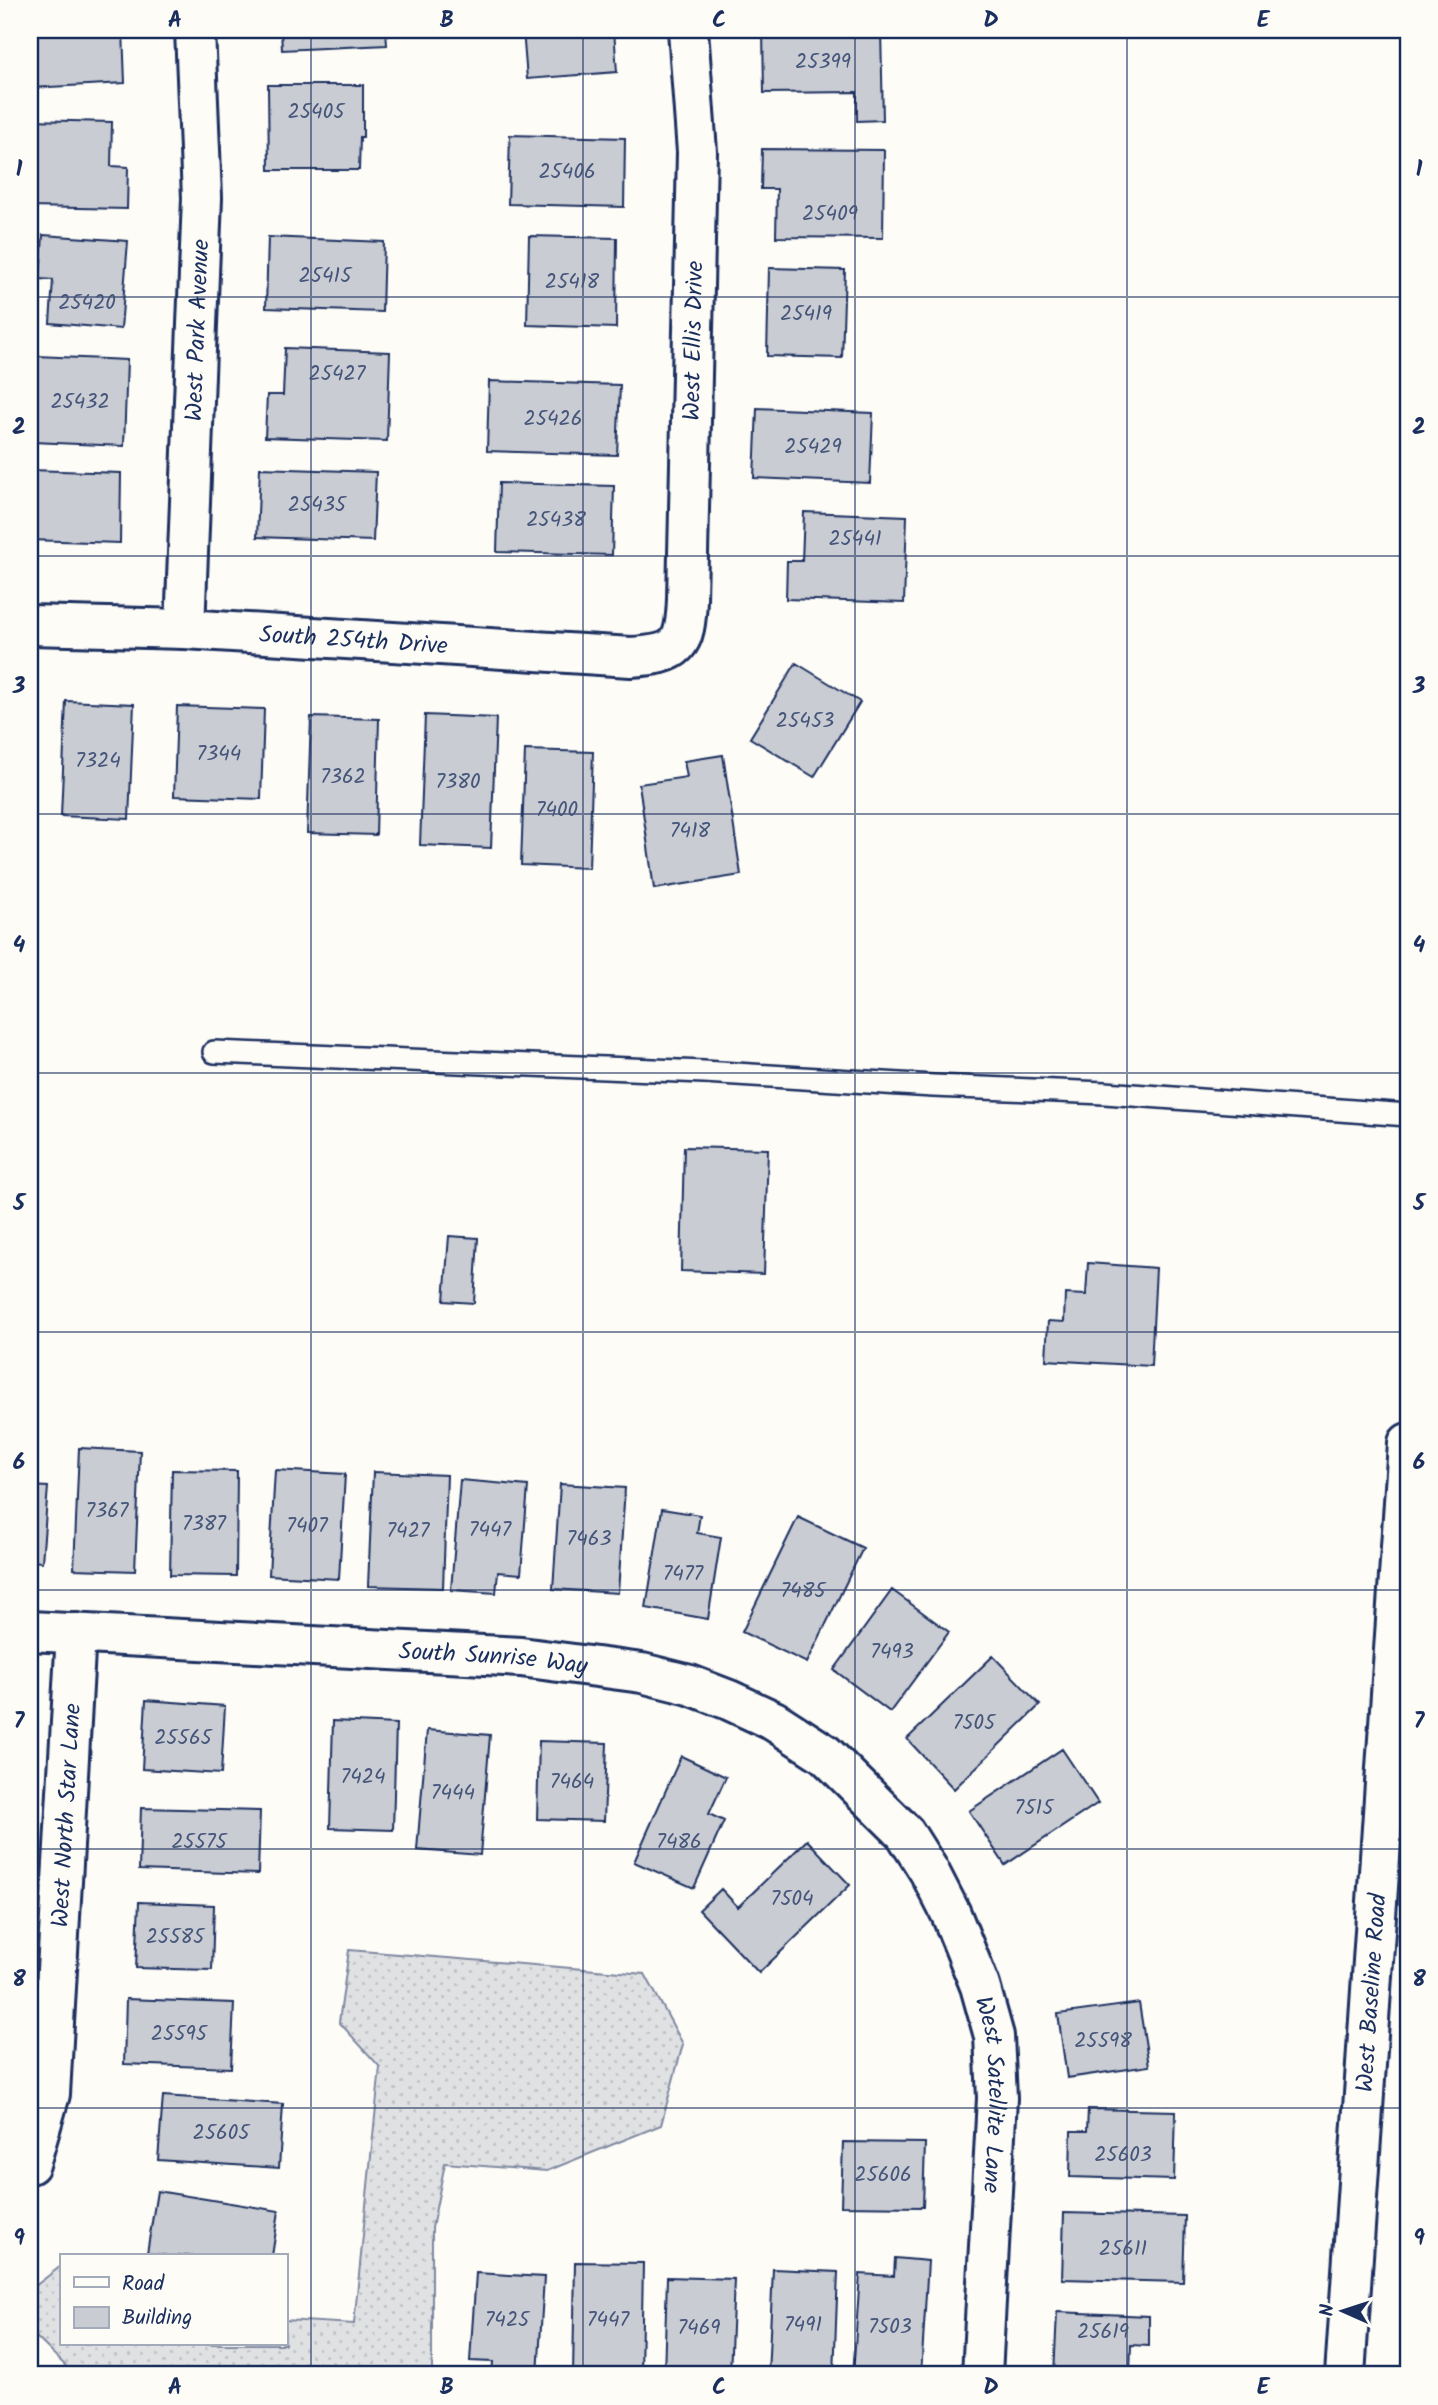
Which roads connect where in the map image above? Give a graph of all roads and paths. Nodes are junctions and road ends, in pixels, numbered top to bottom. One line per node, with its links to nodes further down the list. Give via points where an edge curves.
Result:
1 (194, 30): 4 (street, West Park Avenue, via 202,198)
2 (688, 30): 5 (street, West Ellis Drive, via 697,152 687,599 683,635)
3 (30, 625): 4 (street, South 254th Drive)
4 (185, 629): 5 (street, South 254th Drive, via 631,657 657,656)
5 (674, 649)
6 (214, 1052): 7 (lane, via 1105,1093)
7 (1408, 1115)
8 (1408, 1443): 14 (street, West Baseline Road)
9 (30, 1631): 10 (street, South Sunrise Way)
10 (76, 1633): 11 (street, South Sunrise Way, via 521,1657 642,1673 716,1695 774,1721 824,1754); 12 (street, West North Star Lane, via 51,2094)
11 (905, 1833): 13 (street, West Satellite Lane, via 951,1914 994,2036 997,2098)
12 (30, 2164)
13 (982, 2375)
14 (1345, 2375)

